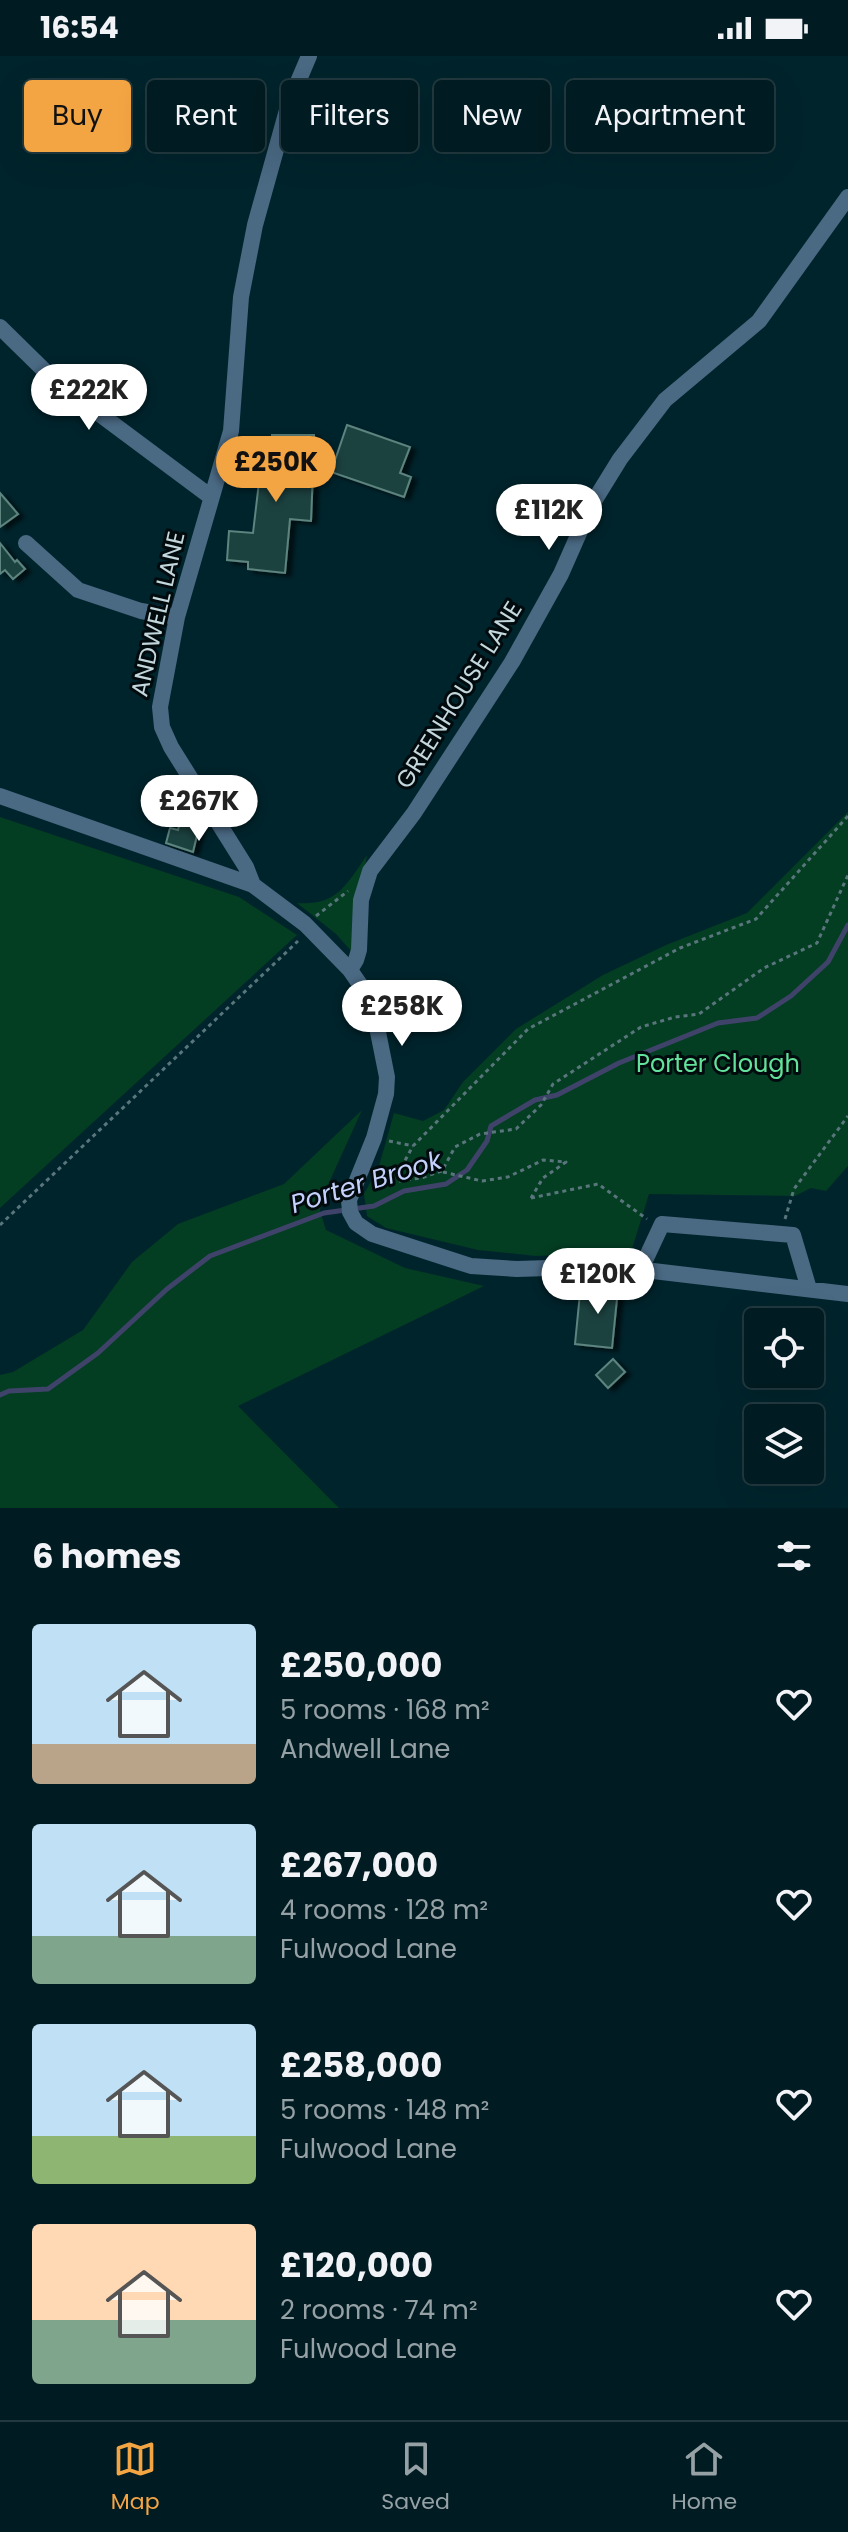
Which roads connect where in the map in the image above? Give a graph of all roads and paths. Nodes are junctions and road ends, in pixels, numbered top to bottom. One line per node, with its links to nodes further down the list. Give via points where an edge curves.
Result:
1 (309, 56): 4 (street, ANDWELL LANE, via 289,103 255,225 241,297 231,431)
2 (848, 197): 9 (street, GREENHOUSE LANE, via 759,321 665,400 641,429 591,506 512,662)
3 (0, 327): 4 (street, via 54,380)
4 (211, 497): 6 (street, ANDWELL LANE)
5 (26, 543): 6 (street, via 78,590)
6 (177, 617): 11 (street, ANDWELL LANE, via 160,707 162,727)
7 (0, 796): 11 (street)
8 (848, 816): 16 (path, via 756,919 680,948 528,1029)
9 (370, 871): 12 (path); 13 (street, GREENHOUSE LANE, via 361,900 359,950)
10 (848, 875): 17 (path, via 817,943 764,968 699,1014 641,1027 553,1084 541,1105 516,1129 480,1134 455,1147)
11 (253, 885): 12 (street)
12 (305, 924): 13 (street); 19 (path, via 289,952)
13 (350, 970): 15 (street, via 375,1017 387,1077)
14 (848, 1116): 20 (path, via 794,1189)
15 (374, 1138): 16 (path); 21 (street, via 349,1200 356,1223 372,1234 471,1266)
16 (413, 1146): 17 (path, via 402,1166 383,1183)
17 (442, 1171): 18 (path, via 482,1181 508,1177 543,1160 566,1162 543,1178 531,1198 598,1184)
18 (662, 1224): 20 (street); 21 (street)
19 (0, 1225)
20 (781, 1234): 22 (street, via 793,1235)
21 (641, 1269): 22 (street)
22 (809, 1289): 23 (street)
23 (848, 1294)

